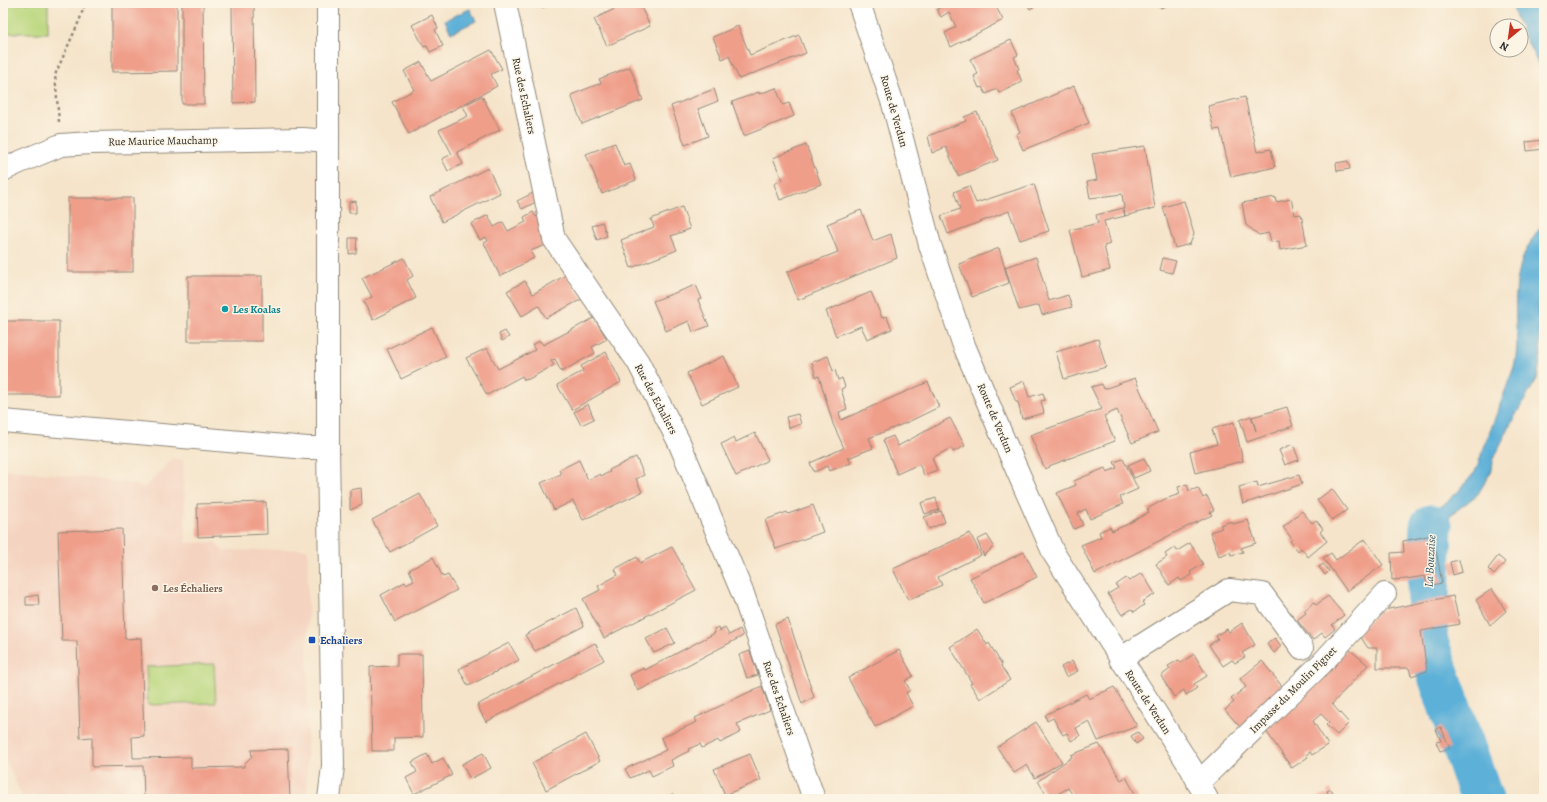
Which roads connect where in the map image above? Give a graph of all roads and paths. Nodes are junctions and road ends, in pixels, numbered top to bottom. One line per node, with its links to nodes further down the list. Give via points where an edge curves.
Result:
1 (85, 3): 6 (path, via 55,75)
2 (328, 3): 5 (street)
3 (505, 3): 15 (street, Rue des Echaliers, via 554,239 638,362 679,442 743,594)
4 (860, 3): 12 (street, Route de Verdun, via 893,104 930,245 963,342 1054,554)
5 (328, 141): 6 (street, Rue Maurice Mauchamp, via 303,139); 9 (street)
6 (61, 145): 7 (street, Rue Maurice Mauchamp)
7 (3, 170)
8 (3, 421): 9 (street)
9 (328, 448): 14 (street, via 333,766)
10 (1385, 594): 13 (street, Impasse du Moulin Pignet)
11 (1302, 648): 12 (street, via 1262,594 1229,590)
12 (1120, 659): 13 (street, Route de Verdun, via 1191,768)
13 (1203, 791)
14 (329, 799)
15 (814, 799)

